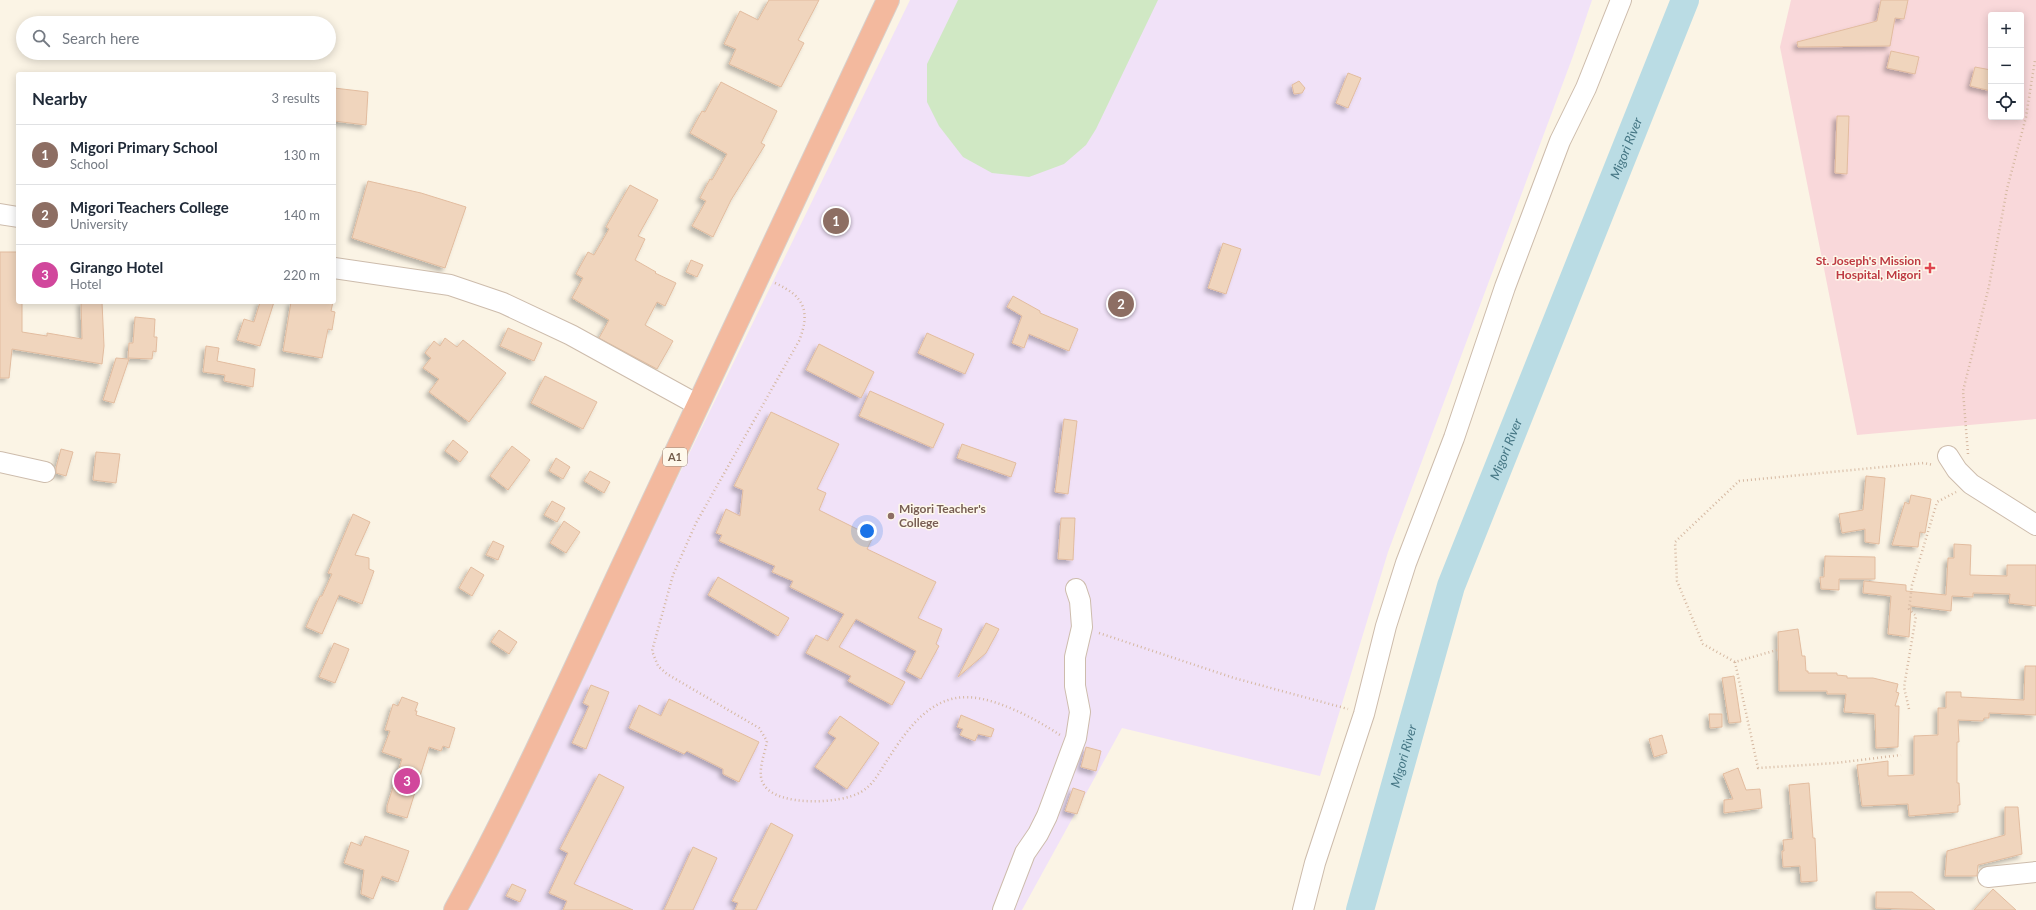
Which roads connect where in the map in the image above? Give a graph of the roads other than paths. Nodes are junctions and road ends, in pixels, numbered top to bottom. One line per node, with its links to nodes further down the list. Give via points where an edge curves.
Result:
1 (888, 0): 6 (highway, A1)
2 (1621, 0): 16 (street, via 1586,88 1560,140 1505,287 1454,438 1406,563 1386,626 1364,714 1315,863)
3 (0, 214): 4 (street)
4 (16, 217)
5 (336, 268): 6 (street, via 450,285 503,303 571,335)
6 (698, 405): 14 (highway, A1, via 517,790)
7 (0, 462): 9 (street)
8 (1952, 463): 10 (street, via 1971,484)
9 (45, 472)
10 (2036, 525)
11 (1076, 589): 15 (street, via 1080,601 1082,627 1075,657 1075,686 1080,712 1076,738 1047,816 1024,853)
12 (2036, 872): 13 (street)
13 (1988, 877)
14 (454, 910)
15 (1003, 910)
16 (1303, 910)

